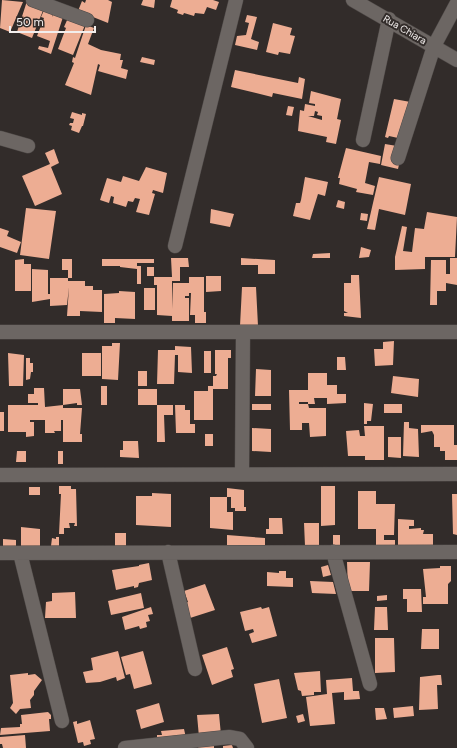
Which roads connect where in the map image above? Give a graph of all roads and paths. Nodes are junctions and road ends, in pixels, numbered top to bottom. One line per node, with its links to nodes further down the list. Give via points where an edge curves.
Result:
1 (33, 0): 6 (street)
2 (236, 0): 13 (street)
3 (353, 0): 5 (street, Rua Chiara)
4 (457, 3): 7 (street)
5 (389, 19): 7 (street, Rua Chiara); 10 (street)
6 (87, 20)
7 (434, 46): 8 (street, Rua Chiara); 12 (street)
8 (457, 60)
9 (0, 138): 11 (street)
10 (363, 140)
11 (28, 146)
12 (398, 158)
13 (175, 246)
14 (0, 332): 15 (street)
15 (243, 332): 16 (street); 17 (street)
16 (457, 332)
17 (242, 474): 18 (street); 19 (street)
18 (457, 474)
19 (0, 475)
20 (168, 552): 21 (street); 24 (street); 25 (street)
21 (333, 552): 22 (street); 26 (street)
22 (457, 552)
23 (0, 553): 24 (street)
24 (20, 553): 27 (street)
25 (196, 669)
26 (370, 684)
27 (62, 721)
28 (125, 748): 29 (street, via 229,737 240,739)
29 (246, 748)

